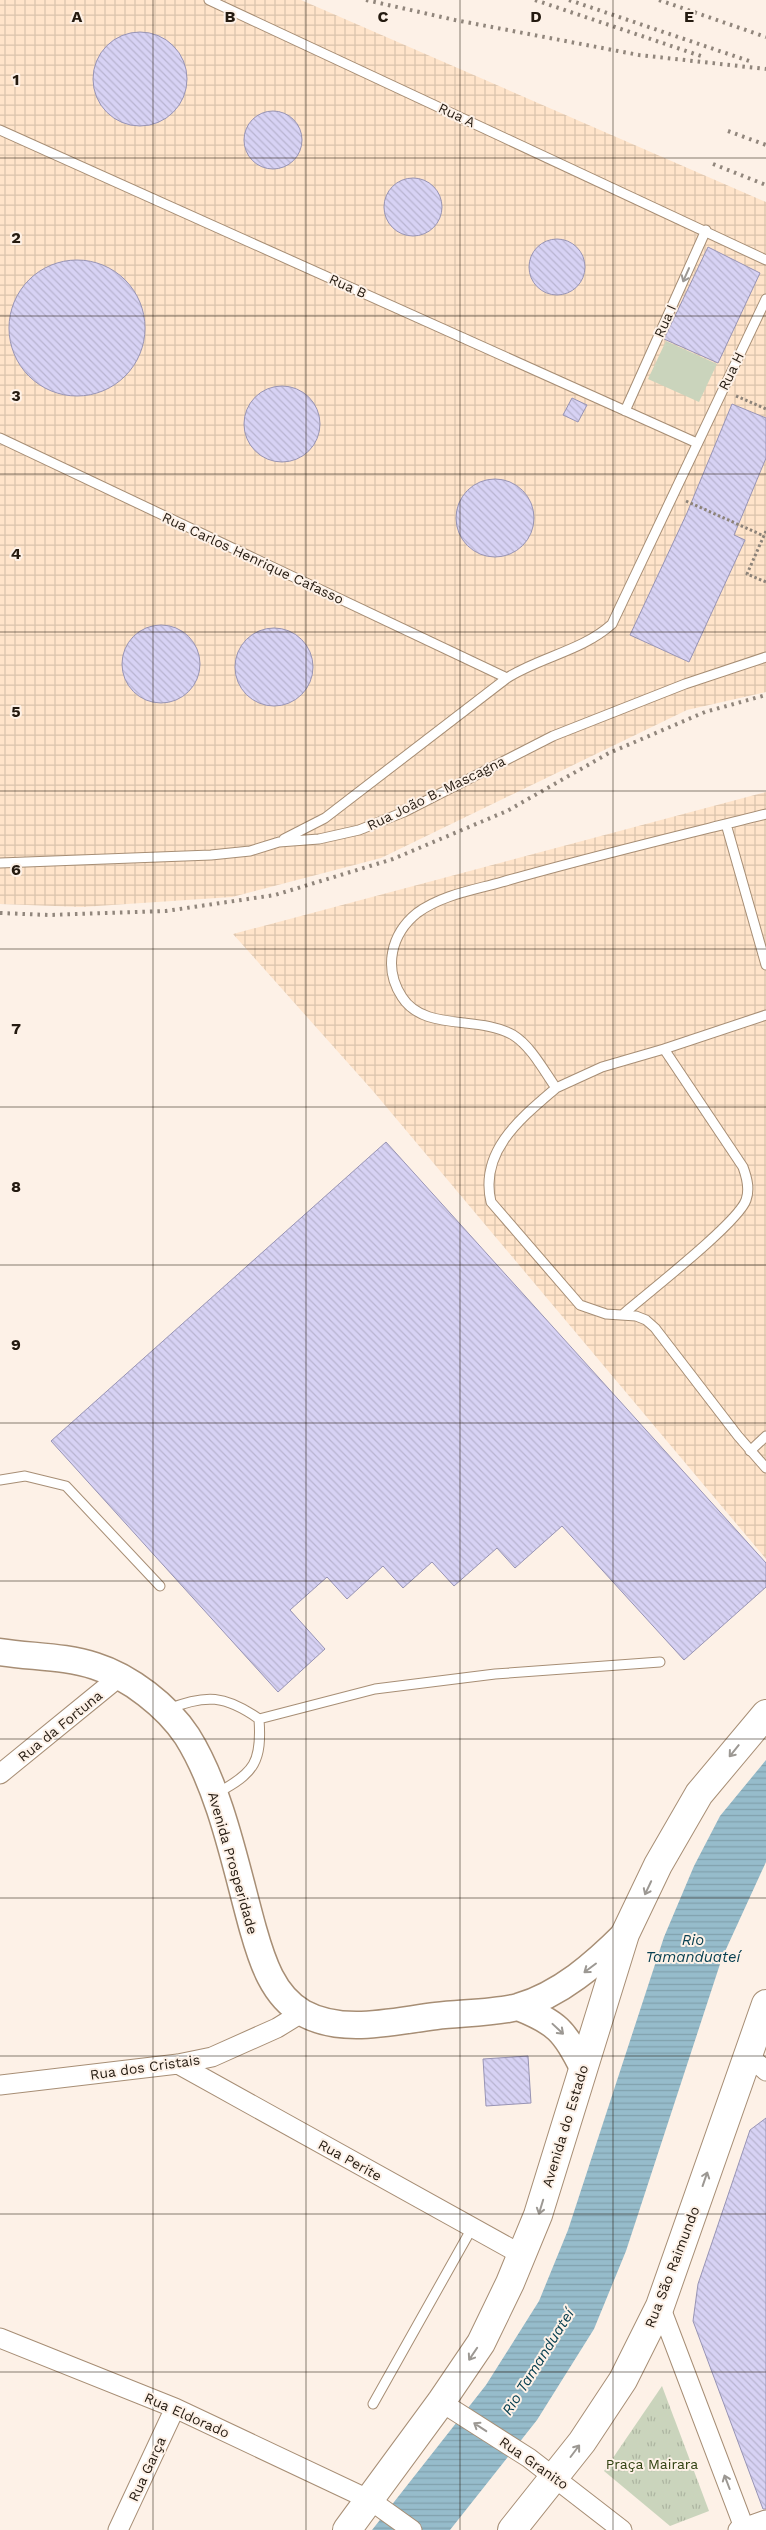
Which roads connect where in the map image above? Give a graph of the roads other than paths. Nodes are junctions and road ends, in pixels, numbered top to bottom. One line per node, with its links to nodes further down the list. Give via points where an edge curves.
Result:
1 (209, 0): 3 (lane, Rua A)
2 (0, 130): 6 (lane, Rua B)
3 (706, 230): 4 (lane); 6 (lane, Rua I, one-way to 6)
4 (766, 260)
5 (766, 299): 8 (lane, Rua H)
6 (625, 411): 8 (lane, Rua B)
7 (0, 438): 10 (lane, Rua Carlos Henrique Cafasso)
8 (697, 443): 10 (lane, Rua H, via 612,624 599,636 524,667)
9 (766, 657): 13 (lane, Rua João B. Mascagna, via 685,684 553,736 404,812 359,830 319,839)
10 (507, 678): 13 (lane, Rua H, via 325,818)
11 (766, 814): 12 (lane)
12 (726, 824): 15 (lane); 18 (lane, via 539,871 433,902 400,930 393,948 392,971 402,998 424,1016 445,1022 472,1022 515,1036)
13 (279, 842): 14 (lane, Rua João B. Mascagna, via 250,851 211,856)
14 (0, 863)
15 (766, 965)
16 (766, 1015): 17 (lane)
17 (664, 1049): 18 (lane, via 602,1067); 19 (lane, via 743,1166 748,1191 745,1202 727,1224)
18 (556, 1088): 19 (lane, via 508,1134 493,1156 488,1172 491,1202 580,1305)
19 (622, 1315): 21 (lane, via 636,1316 655,1328)
20 (766, 1436): 21 (lane)
21 (750, 1450): 22 (lane)
22 (766, 1468)
23 (0, 1480): 24 (lane, via 24,1476 66,1486)
24 (160, 1586)
25 (0, 1652): 27 (main road, Avenida Prosperidade, via 96,1666)
26 (660, 1662): 30 (lane, via 495,1674 376,1689)
27 (119, 1677): 28 (main road, Avenida Prosperidade, via 142,1690); 31 (street, Rua da Fortuna)
28 (164, 1711): 30 (lane, via 197,1699 214,1699 238,1704); 32 (main road, Avenida Prosperidade, via 186,1736)
29 (766, 1714): 33 (highway, Avenida do Estado, one-way to 33, via 699,1794 658,1865)
30 (259, 1719): 32 (lane, via 261,1745 252,1768 234,1784)
31 (0, 1774)
32 (214, 1794): 36 (main road, Avenida Prosperidade, via 262,1962 278,1990)
33 (626, 1934): 35 (main road, one-way to 35, via 574,1979); 39 (highway, Avenida do Estado)
34 (766, 2004): 37 (highway, Rua São Raimundo)
35 (518, 2007): 36 (main road, via 361,2025 328,2022); 39 (main road, one-way to 39, via 545,2018 560,2030)
36 (303, 2012): 38 (street, Rua dos Cristais, via 212,2057)
37 (757, 2063): 43 (highway, Rua São Raimundo, one-way to 37)
38 (178, 2064): 40 (street, Rua dos Cristais); 41 (street, Rua Perite)
39 (583, 2068): 42 (highway, Avenida do Estado, one-way to 42, via 538,2215)
40 (0, 2086)
41 (472, 2228): 42 (street, Rua Perite); 45 (lane)
42 (522, 2255): 47 (highway, Avenida do Estado, one-way to 47)
43 (660, 2306): 48 (highway, Rua São Raimundo, one-way to 43, via 623,2380); 51 (street, one-way to 43)
44 (0, 2338): 46 (street, Rua Eldorado)
45 (373, 2404)
46 (175, 2408): 49 (street, Rua Eldorado); 52 (street, Rua Garça)
47 (451, 2408): 48 (street, Rua Granito, one-way to 47); 49 (highway, Avenida do Estado)
48 (556, 2477): 55 (highway, Rua São Raimundo); 56 (street, Rua Granito)
49 (377, 2505): 53 (highway, Avenida do Estado); 54 (street)
50 (766, 2520): 51 (street)
51 (742, 2529)
52 (118, 2530)
53 (347, 2530)
54 (412, 2530)
55 (512, 2530)
56 (622, 2530)

